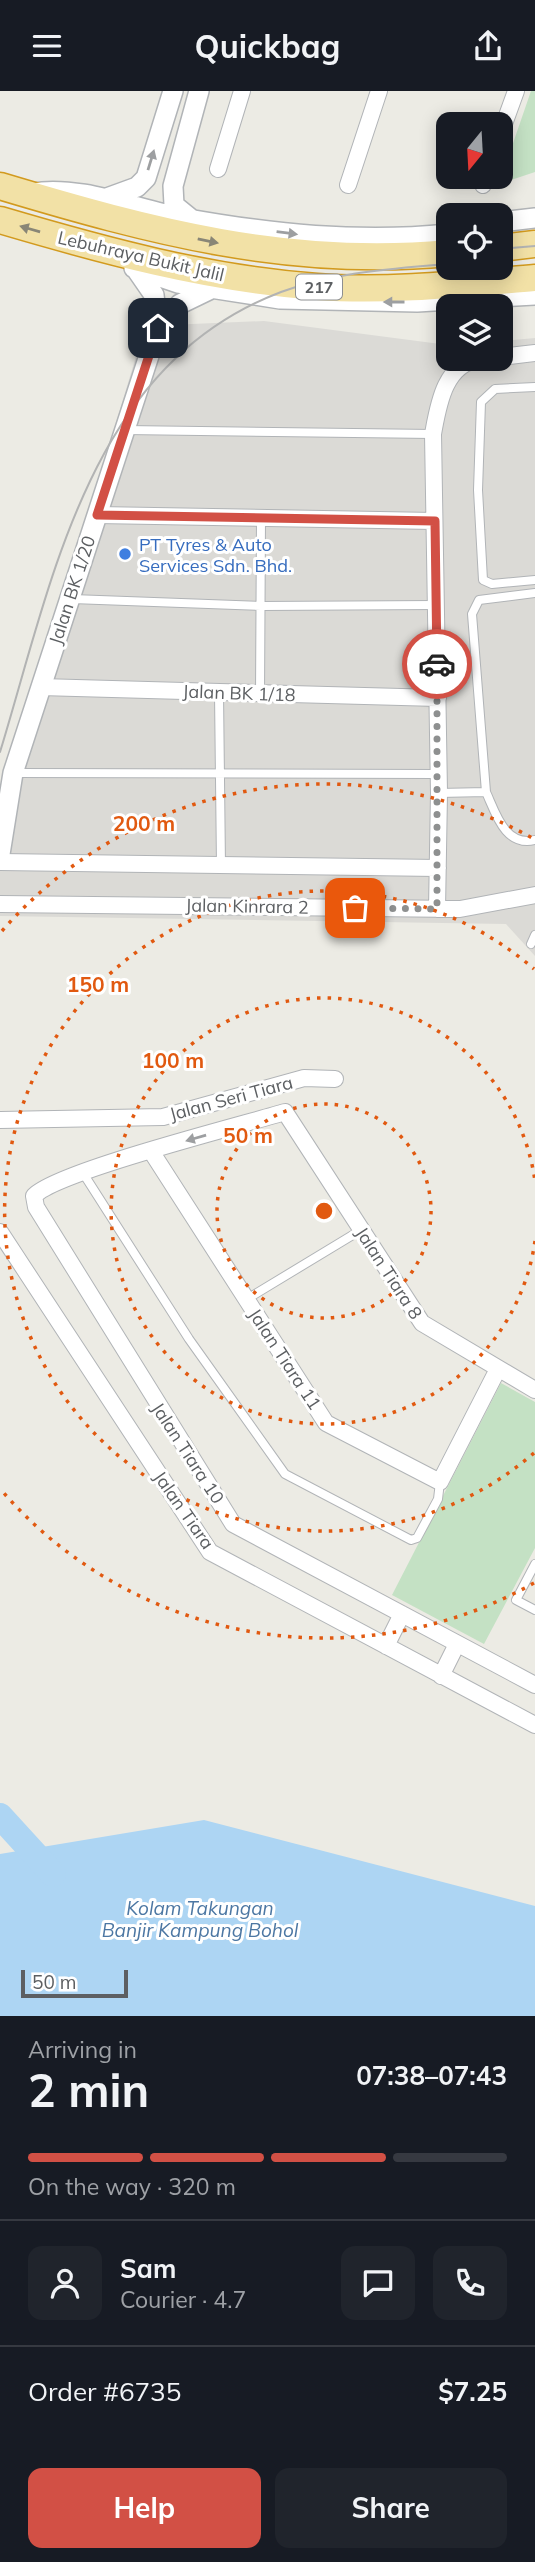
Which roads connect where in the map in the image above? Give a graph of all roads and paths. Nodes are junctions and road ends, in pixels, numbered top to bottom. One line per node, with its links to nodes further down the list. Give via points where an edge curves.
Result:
1 (173, 91): 11 (street, one-way to 1, via 137,187 145,178)
2 (199, 91): 13 (street, via 173,186 174,205)
3 (242, 91): 7 (street)
4 (379, 91): 8 (street)
5 (516, 91): 6 (street)
6 (508, 112)
7 (218, 169)
8 (348, 185)
9 (0, 186): 10 (highway, Lebuhraya Bukit Jalil / 217)
10 (28, 194): 11 (street, via 57,189); 20 (highway, Lebuhraya Bukit Jalil / 217, one-way to 20, via 212,243 341,256)
11 (103, 199): 13 (street)
12 (535, 218): 15 (street)
13 (191, 219): 16 (street, one-way to 16, via 337,239)
14 (0, 220): 19 (highway, Lebuhraya Bukit Jalil / 217, one-way to 14)
15 (513, 221)
16 (436, 235)
17 (535, 244): 18 (highway)
18 (513, 247)
19 (106, 251): 21 (street); 22 (highway, Lebuhraya Bukit Jalil / 217, via 190,271 320,287 429,287)
20 (436, 253)
21 (136, 269): 23 (street, via 178,283); 25 (street, Jalan BK 1/20, via 153,295)
22 (535, 278)
23 (215, 287): 24 (street, one-way to 23, via 338,302 280,299); 25 (street, Jalan BK 1/20, via 180,304)
24 (535, 295)
25 (158, 328): 30 (street, Jalan BK 1/20)
26 (535, 353): 27 (street)
27 (513, 355)
28 (459, 371): 31 (street, via 442,388)
29 (535, 387): 35 (lane, via 495,389 481,403 478,490 483,580 492,584)
30 (125, 430): 31 (lane); 32 (street, Jalan BK 1/20)
31 (433, 434): 34 (street)
32 (97, 515): 33 (street); 37 (street, Jalan BK 1/20)
33 (261, 519): 34 (street); 39 (lane)
34 (435, 521): 38 (street)
35 (535, 580)
36 (535, 593): 47 (lane, via 479,600 474,607)
37 (70, 599): 39 (lane); 40 (street, Jalan BK 1/20)
38 (436, 605): 39 (lane); 43 (street)
39 (261, 606): 42 (lane)
40 (40, 687): 41 (street, Jalan BK 1/18); 44 (street, Jalan BK 1/20)
41 (219, 693): 42 (street, Jalan BK 1/18); 45 (lane)
42 (260, 694): 43 (street, Jalan BK 1/18)
43 (438, 698): 46 (street)
44 (13, 773): 45 (lane); 49 (street, Jalan BK 1/20)
45 (220, 774): 46 (lane); 53 (lane)
46 (438, 774): 48 (street)
47 (486, 792): 48 (lane); 50 (lane, via 504,830 514,839)
48 (439, 793): 54 (street)
49 (2, 818): 51 (street, Jalan BK 1/20)
50 (535, 840)
51 (0, 855)
52 (0, 862): 53 (street)
53 (221, 866): 54 (street)
54 (438, 868): 57 (street)
55 (535, 895): 57 (street, Jalan Kinrara 2)
56 (0, 904): 57 (street, Jalan Kinrara 2)
57 (437, 909)
58 (535, 935): 59 (lane)
59 (531, 944)
60 (335, 1079): 62 (street, Jalan Seri Tiara, via 304,1078 163,1118)
61 (285, 1112): 63 (street, Jalan Tiara 10, one-way to 63); 65 (street, Jalan Tiara 8)
62 (0, 1119)
63 (151, 1151): 64 (street, Jalan Tiara 10); 67 (street, Jalan Tiara 11)
64 (83, 1173): 70 (lane, via 189,1339 285,1474 411,1540 438,1499); 73 (street, Jalan Tiara 10, via 41,1188 34,1196 36,1207 233,1524)
65 (361, 1230): 67 (lane); 68 (street, Jalan Tiara 8, via 422,1323)
66 (0, 1232): 75 (street, Jalan Tiara, via 210,1552)
67 (247, 1299): 70 (street, Jalan Tiara 11, via 327,1423)
68 (498, 1369): 69 (street, Jalan Tiara 8); 70 (street)
69 (535, 1390)
70 (440, 1482)
71 (535, 1564): 72 (lane, via 516,1600)
72 (535, 1610)
73 (402, 1614): 74 (street, Jalan Tiara 10); 75 (street)
74 (457, 1644): 76 (street); 77 (street, Jalan Tiara 10)
75 (387, 1646): 76 (street, Jalan Tiara)
76 (441, 1675): 78 (street, Jalan Tiara)
77 (535, 1685)
78 (535, 1725)

